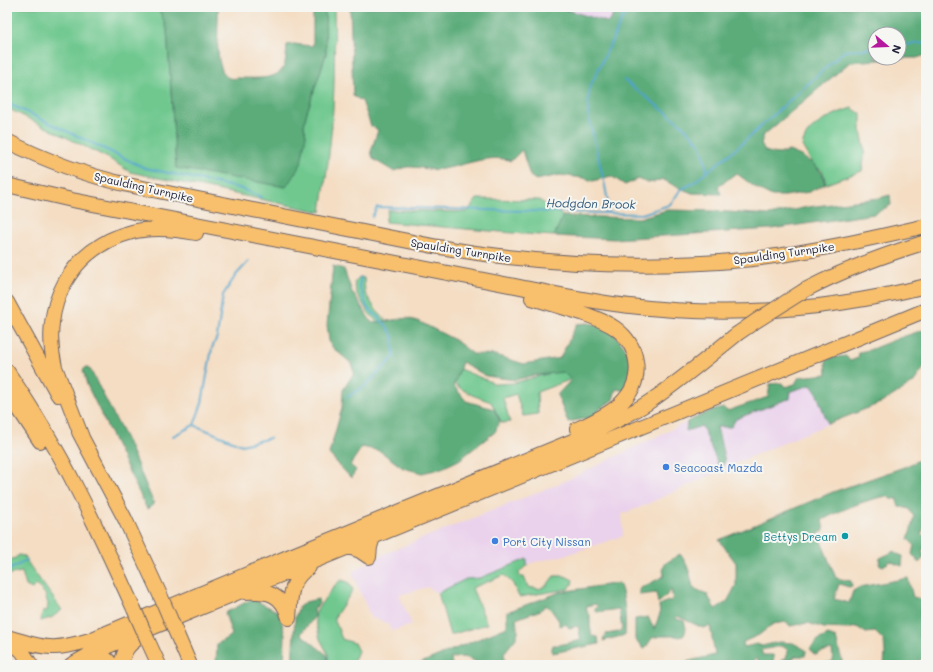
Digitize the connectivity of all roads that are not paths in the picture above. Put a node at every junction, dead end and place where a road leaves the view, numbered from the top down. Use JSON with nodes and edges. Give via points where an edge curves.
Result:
{"nodes":[{"id":1,"x":7,"y":141,"type":"edge"},
{"id":2,"x":7,"y":185,"type":"edge"},
{"id":3,"x":926,"y":226,"type":"edge"},
{"id":4,"x":926,"y":242,"type":"edge"},
{"id":5,"x":409,"y":266,"type":"junction"},
{"id":6,"x":469,"y":277,"type":"junction"},
{"id":7,"x":926,"y":286,"type":"edge"},
{"id":8,"x":7,"y":302,"type":"edge"},
{"id":9,"x":926,"y":310,"type":"edge"},
{"id":10,"x":926,"y":315,"type":"edge"},
{"id":11,"x":854,"y":339,"type":"junction"},
{"id":12,"x":7,"y":371,"type":"edge"},
{"id":13,"x":7,"y":391,"type":"edge"},
{"id":14,"x":84,"y":440,"type":"junction"},
{"id":15,"x":84,"y":502,"type":"junction"},
{"id":16,"x":353,"y":531,"type":"junction"},
{"id":17,"x":318,"y":560,"type":"junction"},
{"id":18,"x":235,"y":594,"type":"junction"},
{"id":19,"x":156,"y":626,"type":"junction"},
{"id":20,"x":7,"y":638,"type":"edge"},
{"id":21,"x":148,"y":641,"type":"junction"},
{"id":22,"x":88,"y":655,"type":"junction"},
{"id":23,"x":31,"y":665,"type":"edge"},
{"id":24,"x":71,"y":665,"type":"edge"},
{"id":25,"x":111,"y":665,"type":"edge"},
{"id":26,"x":121,"y":665,"type":"edge"},
{"id":27,"x":154,"y":665,"type":"edge"},
{"id":28,"x":158,"y":665,"type":"edge"},
{"id":29,"x":190,"y":665,"type":"edge"}],
"edges":[{"from":1,"to":3,"type":"highway","name":"Spaulding Turnpike","via":[[63,166],[128,186],[433,246],[524,259],[615,265],[707,263],[822,249]]},
{"from":2,"to":5,"type":"highway"},
{"from":4,"to":16,"type":"highway","bridge":true,"via":[[857,266],[805,290],[737,334],[665,391],[616,421]]},
{"from":5,"to":6,"type":"highway"},
{"from":5,"to":14,"type":"highway","via":[[175,230],[142,230],[124,234],[107,242],[84,258],[67,280],[56,302],[51,326],[55,367]]},
{"from":6,"to":7,"type":"highway","via":[[609,304],[655,309],[745,312],[806,307],[882,296]]},
{"from":6,"to":16,"type":"highway","via":[[598,319],[621,332],[636,358],[637,372],[630,393],[620,404],[593,422]]},
{"from":8,"to":14,"type":"highway"},
{"from":9,"to":11,"type":"highway"},
{"from":10,"to":11,"type":"highway"},
{"from":11,"to":17,"type":"highway"},
{"from":12,"to":15,"type":"highway","via":[[55,448]]},
{"from":13,"to":15,"type":"highway","via":[[60,472]]},
{"from":14,"to":29,"type":"highway","bridge":true,"via":[[126,519]]},
{"from":15,"to":21,"type":"highway","bridge":true},
{"from":16,"to":20,"type":"highway","via":[[82,643],[49,647]]},
{"from":17,"to":18,"type":"highway"},
{"from":17,"to":18,"type":"highway","via":[[304,570],[295,582],[289,618],[285,607],[276,597],[260,592]]},
{"from":18,"to":19,"type":"highway"},
{"from":19,"to":22,"type":"highway"},
{"from":19,"to":26,"type":"highway","via":[[127,647]]},
{"from":20,"to":23,"type":"highway","via":[[22,651]]},
{"from":21,"to":27,"type":"highway"},
{"from":21,"to":28,"type":"highway"},
{"from":22,"to":24,"type":"highway"},
{"from":22,"to":25,"type":"highway","via":[[103,657]]}]}
